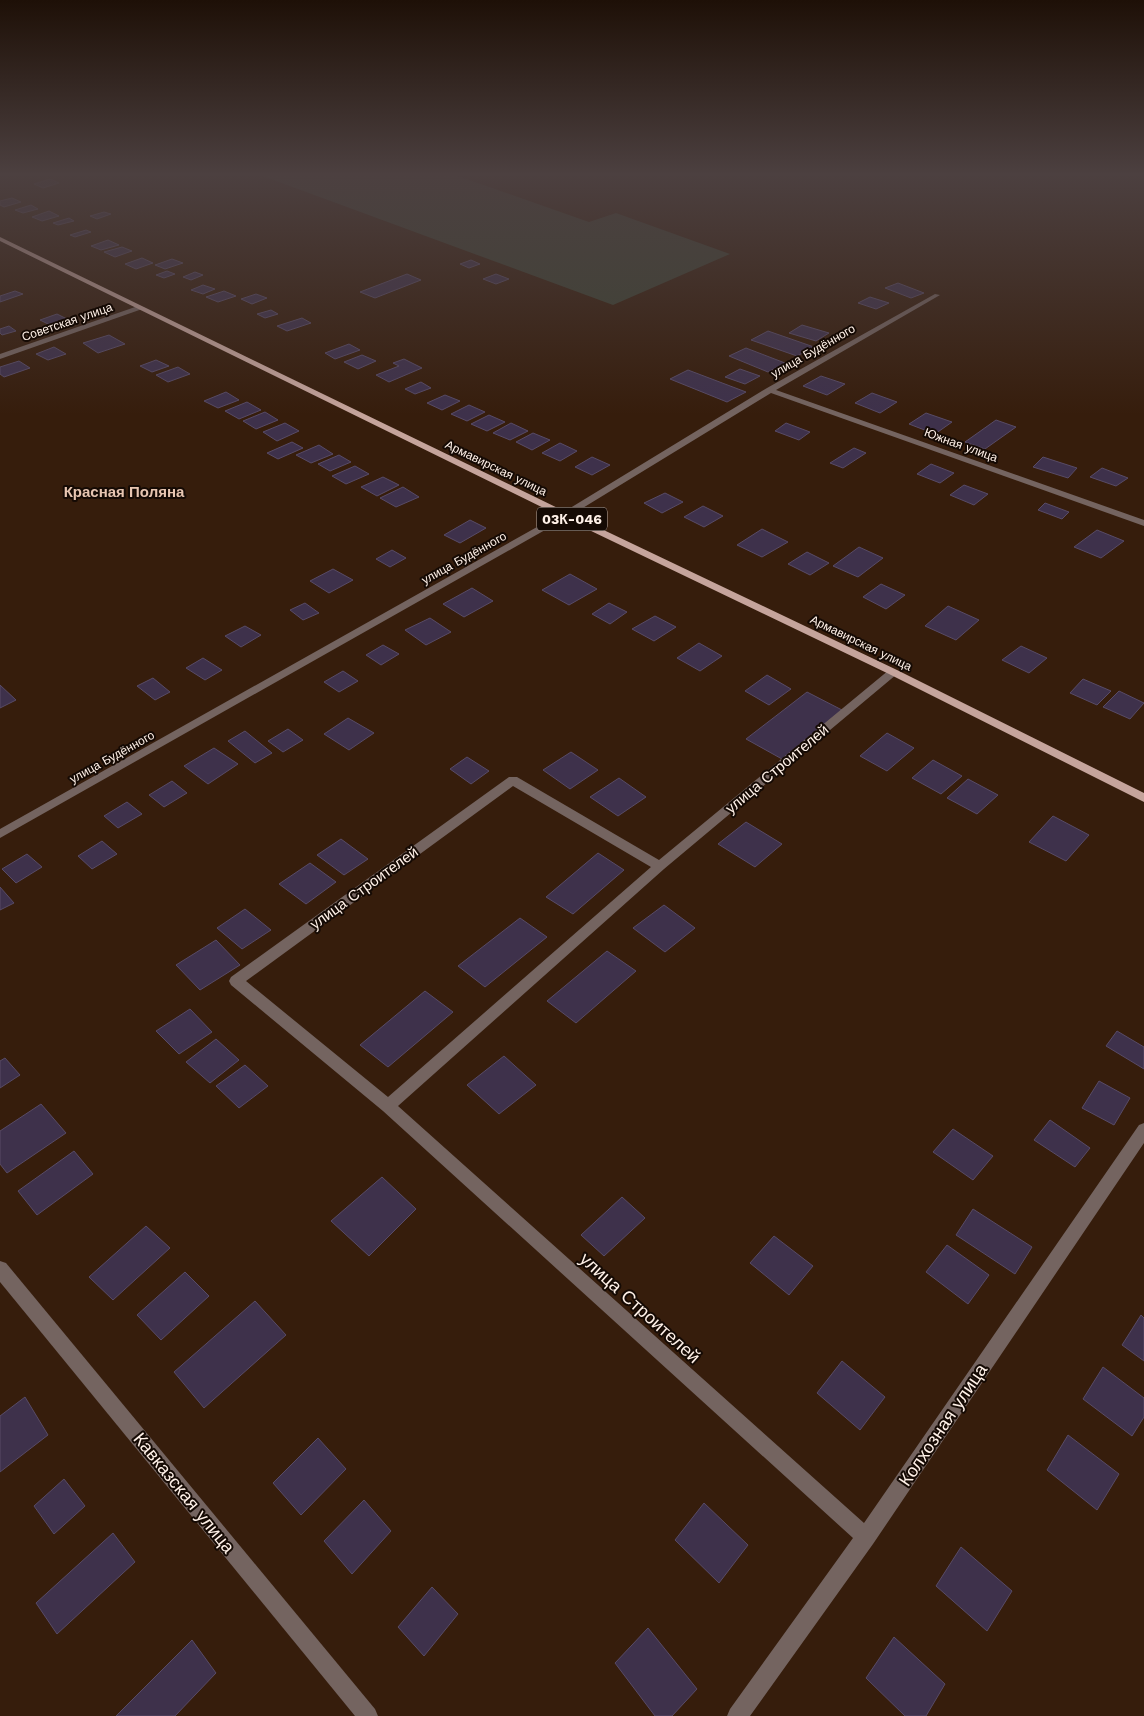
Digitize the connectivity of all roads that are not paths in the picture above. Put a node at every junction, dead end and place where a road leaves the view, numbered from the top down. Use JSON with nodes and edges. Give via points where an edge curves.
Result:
{"nodes":[{"id":1,"x":33,"y":255,"type":"edge"},
{"id":2,"x":937,"y":295,"type":"dead end"},
{"id":3,"x":141,"y":308,"type":"junction"},
{"id":4,"x":0,"y":357,"type":"edge"},
{"id":5,"x":770,"y":390,"type":"junction"},
{"id":6,"x":565,"y":515,"type":"junction"},
{"id":7,"x":1144,"y":523,"type":"edge"},
{"id":8,"x":894,"y":672,"type":"junction"},
{"id":9,"x":1144,"y":798,"type":"edge"},
{"id":10,"x":0,"y":834,"type":"edge"},
{"id":11,"x":660,"y":866,"type":"junction"},
{"id":12,"x":388,"y":1106,"type":"junction"},
{"id":13,"x":1144,"y":1130,"type":"edge"},
{"id":14,"x":0,"y":1269,"type":"edge"},
{"id":15,"x":866,"y":1537,"type":"junction"},
{"id":16,"x":368,"y":1716,"type":"edge"},
{"id":17,"x":737,"y":1716,"type":"edge"}],
"edges":[{"from":1,"to":3,"type":"main road","name":"Армавирская улица","number":"03К-046"},
{"from":2,"to":5,"type":"street","name":"улица Будённого"},
{"from":3,"to":4,"type":"street","name":"Советская улица"},
{"from":3,"to":6,"type":"main road","name":"Армавирская улица","number":"03К-046"},
{"from":5,"to":6,"type":"street","name":"улица Будённого"},
{"from":5,"to":7,"type":"street","name":"Южная улица"},
{"from":6,"to":8,"type":"main road","name":"Армавирская улица","number":"03К-046"},
{"from":6,"to":10,"type":"street","name":"улица Будённого"},
{"from":8,"to":9,"type":"main road","name":"Армавирская улица","number":"03К-046"},
{"from":8,"to":11,"type":"street","name":"улица Строителей"},
{"from":11,"to":12,"type":"street","name":"улица Строителей"},
{"from":11,"to":12,"type":"street","name":"улица Строителей","via":[[512,780],[236,981]]},
{"from":12,"to":15,"type":"street","name":"улица Строителей"},
{"from":13,"to":15,"type":"street","name":"Колхозная улица"},
{"from":14,"to":16,"type":"street","name":"Кавказская улица"},
{"from":15,"to":17,"type":"street","name":"Колхозная улица"}]}
